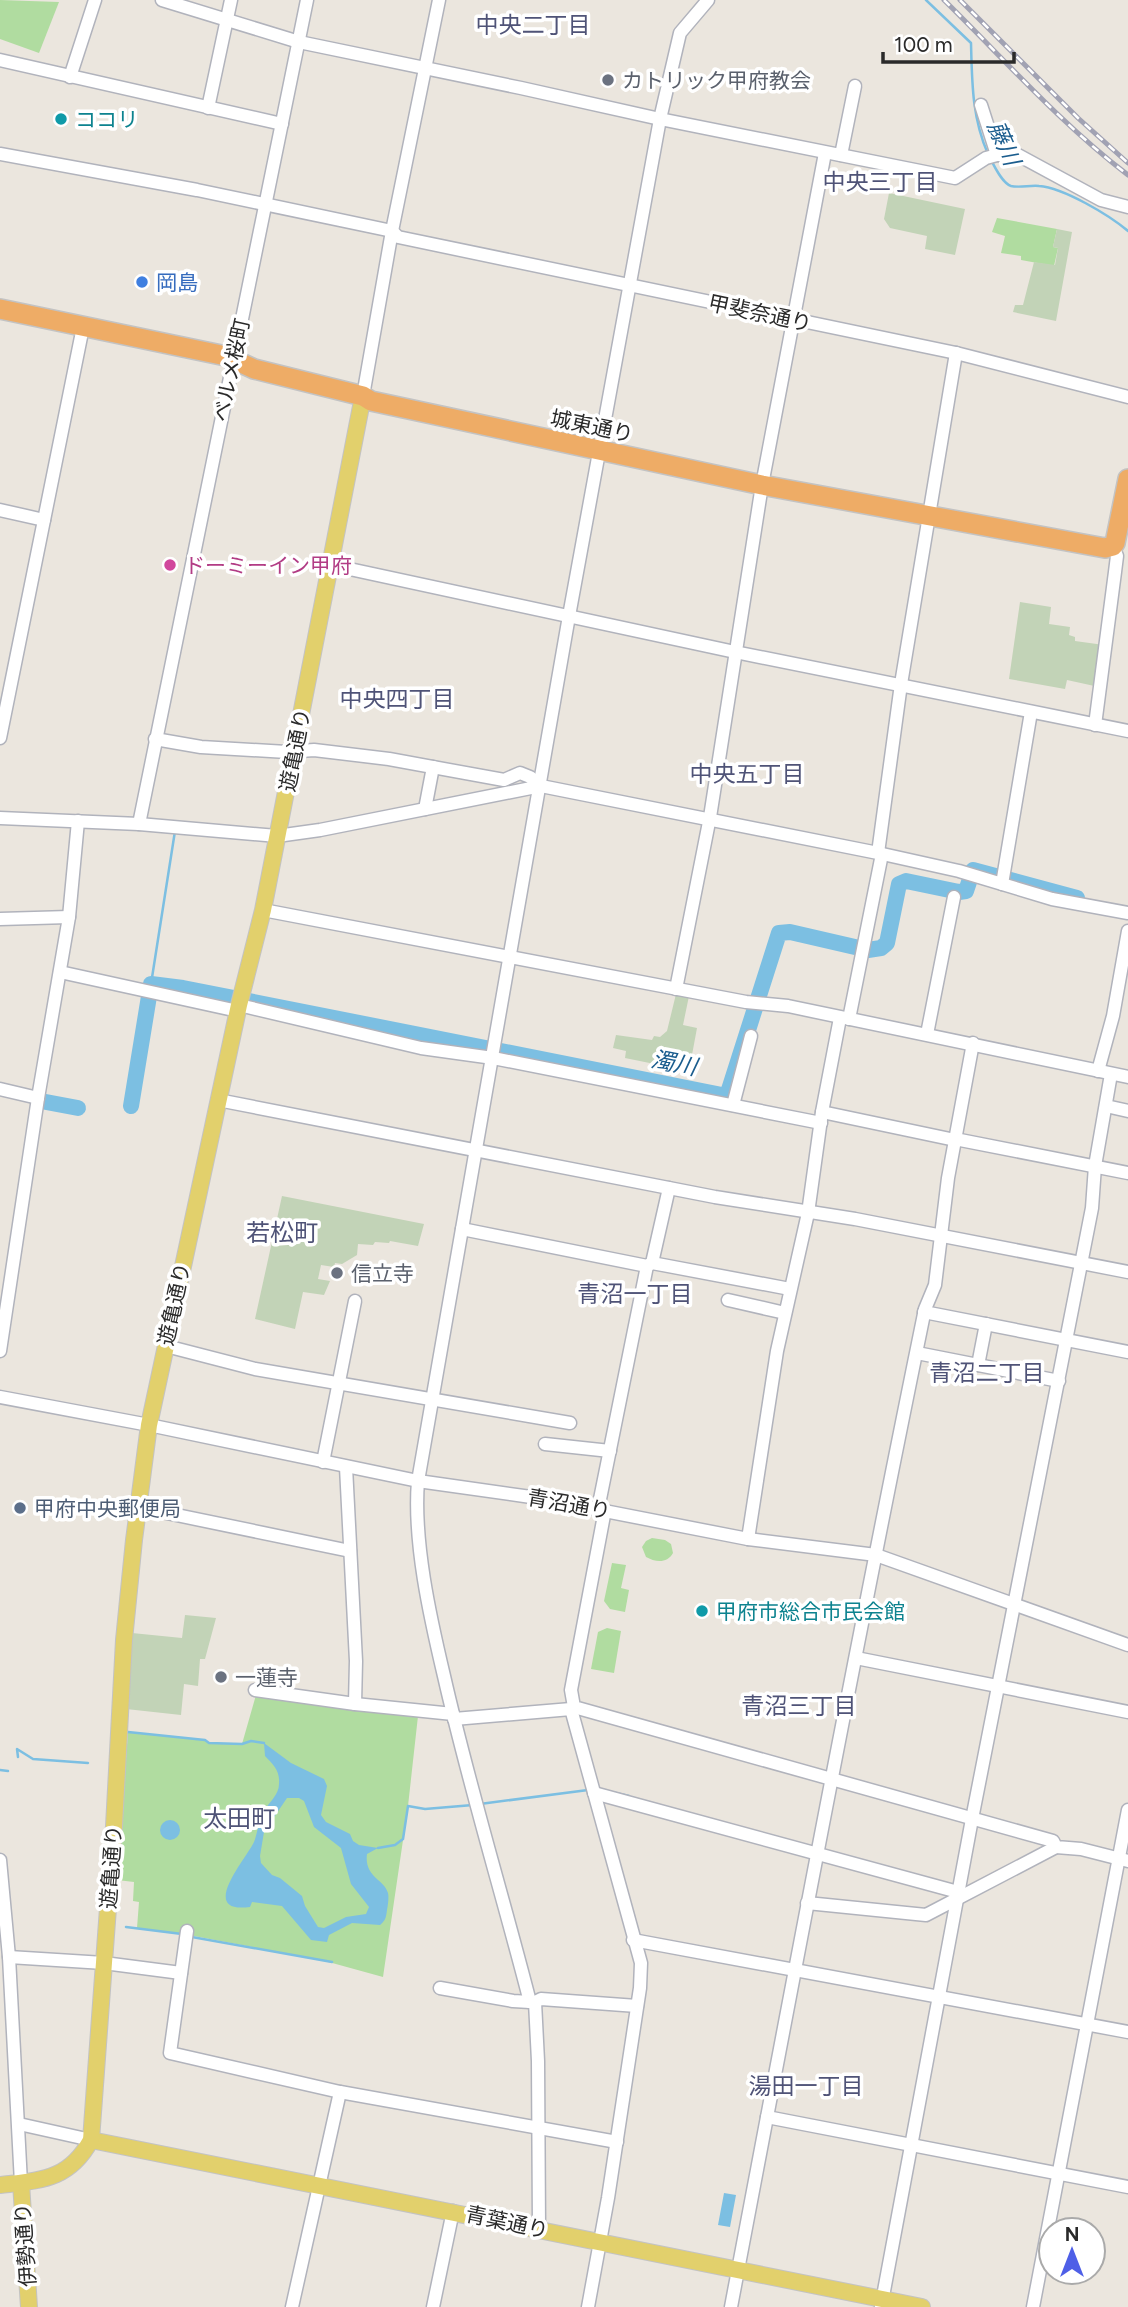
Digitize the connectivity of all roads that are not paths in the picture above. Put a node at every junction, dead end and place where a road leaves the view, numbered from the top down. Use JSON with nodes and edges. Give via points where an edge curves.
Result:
{"nodes":[{"id":1,"x":95,"y":0,"type":"edge"},
{"id":2,"x":162,"y":0,"type":"edge"},
{"id":3,"x":231,"y":0,"type":"edge"},
{"id":4,"x":307,"y":0,"type":"edge"},
{"id":5,"x":439,"y":0,"type":"edge"},
{"id":6,"x":708,"y":0,"type":"edge"},
{"id":7,"x":229,"y":20,"type":"junction"},
{"id":8,"x":299,"y":42,"type":"junction"},
{"id":9,"x":0,"y":60,"type":"edge"},
{"id":10,"x":423,"y":69,"type":"junction"},
{"id":11,"x":70,"y":77,"type":"junction"},
{"id":12,"x":855,"y":86,"type":"dead end"},
{"id":13,"x":981,"y":105,"type":"dead end"},
{"id":14,"x":208,"y":108,"type":"junction"},
{"id":15,"x":660,"y":119,"type":"junction"},
{"id":16,"x":282,"y":124,"type":"junction"},
{"id":17,"x":825,"y":153,"type":"junction"},
{"id":18,"x":0,"y":154,"type":"edge"},
{"id":19,"x":841,"y":155,"type":"junction"},
{"id":20,"x":997,"y":155,"type":"junction"},
{"id":21,"x":267,"y":204,"type":"junction"},
{"id":22,"x":1128,"y":207,"type":"edge"},
{"id":23,"x":391,"y":232,"type":"junction"},
{"id":24,"x":628,"y":286,"type":"junction"},
{"id":25,"x":0,"y":309,"type":"edge"},
{"id":26,"x":794,"y":320,"type":"junction"},
{"id":27,"x":83,"y":327,"type":"junction"},
{"id":28,"x":956,"y":353,"type":"junction"},
{"id":29,"x":234,"y":360,"type":"junction"},
{"id":30,"x":363,"y":396,"type":"junction"},
{"id":31,"x":1128,"y":397,"type":"edge"},
{"id":32,"x":599,"y":451,"type":"junction"},
{"id":33,"x":1128,"y":479,"type":"edge"},
{"id":34,"x":762,"y":485,"type":"junction"},
{"id":35,"x":0,"y":510,"type":"edge"},
{"id":36,"x":929,"y":516,"type":"junction"},
{"id":37,"x":44,"y":520,"type":"junction"},
{"id":38,"x":1113,"y":546,"type":"junction"},
{"id":39,"x":331,"y":565,"type":"junction"},
{"id":40,"x":1122,"y":574,"type":"edge"},
{"id":41,"x":569,"y":617,"type":"junction"},
{"id":42,"x":735,"y":652,"type":"junction"},
{"id":43,"x":901,"y":684,"type":"junction"},
{"id":44,"x":1031,"y":712,"type":"junction"},
{"id":45,"x":1095,"y":725,"type":"junction"},
{"id":46,"x":1128,"y":731,"type":"edge"},
{"id":47,"x":0,"y":737,"type":"edge"},
{"id":48,"x":155,"y":739,"type":"junction"},
{"id":49,"x":295,"y":750,"type":"junction"},
{"id":50,"x":433,"y":767,"type":"junction"},
{"id":51,"x":541,"y":786,"type":"junction"},
{"id":52,"x":425,"y":809,"type":"junction"},
{"id":53,"x":0,"y":818,"type":"edge"},
{"id":54,"x":709,"y":820,"type":"junction"},
{"id":55,"x":78,"y":821,"type":"junction"},
{"id":56,"x":139,"y":824,"type":"junction"},
{"id":57,"x":278,"y":836,"type":"junction"},
{"id":58,"x":880,"y":854,"type":"junction"},
{"id":59,"x":1002,"y":884,"type":"junction"},
{"id":60,"x":954,"y":897,"type":"dead end"},
{"id":61,"x":263,"y":909,"type":"junction"},
{"id":62,"x":1128,"y":913,"type":"edge"},
{"id":63,"x":69,"y":917,"type":"junction"},
{"id":64,"x":0,"y":919,"type":"edge"},
{"id":65,"x":1128,"y":931,"type":"edge"},
{"id":66,"x":510,"y":955,"type":"junction"},
{"id":67,"x":60,"y":972,"type":"junction"},
{"id":68,"x":676,"y":989,"type":"junction"},
{"id":69,"x":240,"y":1004,"type":"junction"},
{"id":70,"x":845,"y":1019,"type":"junction"},
{"id":71,"x":927,"y":1034,"type":"junction"},
{"id":72,"x":751,"y":1036,"type":"dead end"},
{"id":73,"x":972,"y":1044,"type":"junction"},
{"id":74,"x":494,"y":1051,"type":"junction"},
{"id":75,"x":1098,"y":1071,"type":"junction"},
{"id":76,"x":1111,"y":1074,"type":"junction"},
{"id":77,"x":1128,"y":1077,"type":"edge"},
{"id":78,"x":0,"y":1089,"type":"edge"},
{"id":79,"x":38,"y":1098,"type":"junction"},
{"id":80,"x":218,"y":1100,"type":"junction"},
{"id":81,"x":733,"y":1105,"type":"junction"},
{"id":82,"x":1106,"y":1106,"type":"junction"},
{"id":83,"x":1128,"y":1111,"type":"edge"},
{"id":84,"x":821,"y":1117,"type":"junction"},
{"id":85,"x":955,"y":1140,"type":"junction"},
{"id":86,"x":478,"y":1149,"type":"junction"},
{"id":87,"x":1095,"y":1166,"type":"junction"},
{"id":88,"x":1128,"y":1173,"type":"edge"},
{"id":89,"x":669,"y":1188,"type":"junction"},
{"id":90,"x":808,"y":1213,"type":"junction"},
{"id":91,"x":462,"y":1229,"type":"junction"},
{"id":92,"x":942,"y":1236,"type":"junction"},
{"id":93,"x":1082,"y":1263,"type":"junction"},
{"id":94,"x":6,"y":1265,"type":"edge"},
{"id":95,"x":650,"y":1265,"type":"junction"},
{"id":96,"x":1128,"y":1272,"type":"edge"},
{"id":97,"x":790,"y":1289,"type":"junction"},
{"id":98,"x":728,"y":1300,"type":"dead end"},
{"id":99,"x":355,"y":1301,"type":"dead end"},
{"id":100,"x":925,"y":1312,"type":"junction"},
{"id":101,"x":785,"y":1313,"type":"junction"},
{"id":102,"x":986,"y":1324,"type":"junction"},
{"id":103,"x":1067,"y":1339,"type":"junction"},
{"id":104,"x":166,"y":1346,"type":"junction"},
{"id":105,"x":0,"y":1351,"type":"edge"},
{"id":106,"x":1128,"y":1352,"type":"edge"},
{"id":107,"x":917,"y":1353,"type":"junction"},
{"id":108,"x":978,"y":1365,"type":"junction"},
{"id":109,"x":1059,"y":1381,"type":"junction"},
{"id":110,"x":338,"y":1384,"type":"junction"},
{"id":111,"x":0,"y":1397,"type":"edge"},
{"id":112,"x":433,"y":1401,"type":"junction"},
{"id":113,"x":570,"y":1423,"type":"dead end"},
{"id":114,"x":149,"y":1425,"type":"junction"},
{"id":115,"x":545,"y":1444,"type":"dead end"},
{"id":116,"x":610,"y":1451,"type":"junction"},
{"id":117,"x":323,"y":1462,"type":"junction"},
{"id":118,"x":346,"y":1467,"type":"junction"},
{"id":119,"x":418,"y":1481,"type":"junction"},
{"id":120,"x":138,"y":1507,"type":"junction"},
{"id":121,"x":601,"y":1510,"type":"junction"},
{"id":122,"x":748,"y":1539,"type":"junction"},
{"id":123,"x":351,"y":1551,"type":"junction"},
{"id":124,"x":876,"y":1555,"type":"junction"},
{"id":125,"x":1014,"y":1604,"type":"junction"},
{"id":126,"x":1128,"y":1645,"type":"edge"},
{"id":127,"x":856,"y":1658,"type":"junction"},
{"id":128,"x":998,"y":1685,"type":"junction"},
{"id":129,"x":255,"y":1690,"type":"dead end"},
{"id":130,"x":355,"y":1704,"type":"junction"},
{"id":131,"x":573,"y":1708,"type":"junction"},
{"id":132,"x":1128,"y":1712,"type":"edge"},
{"id":133,"x":453,"y":1716,"type":"junction"},
{"id":134,"x":832,"y":1781,"type":"junction"},
{"id":135,"x":593,"y":1789,"type":"junction"},
{"id":136,"x":1128,"y":1810,"type":"edge"},
{"id":137,"x":972,"y":1819,"type":"junction"},
{"id":138,"x":1055,"y":1844,"type":"junction"},
{"id":139,"x":818,"y":1850,"type":"junction"},
{"id":140,"x":0,"y":1860,"type":"edge"},
{"id":141,"x":1124,"y":1860,"type":"edge"},
{"id":142,"x":958,"y":1895,"type":"junction"},
{"id":143,"x":807,"y":1903,"type":"junction"},
{"id":144,"x":187,"y":1936,"type":"dead end"},
{"id":145,"x":633,"y":1940,"type":"junction"},
{"id":146,"x":9,"y":1957,"type":"junction"},
{"id":147,"x":104,"y":1963,"type":"junction"},
{"id":148,"x":794,"y":1970,"type":"junction"},
{"id":149,"x":181,"y":1973,"type":"junction"},
{"id":150,"x":440,"y":1988,"type":"dead end"},
{"id":151,"x":939,"y":1997,"type":"junction"},
{"id":152,"x":532,"y":2002,"type":"junction"},
{"id":153,"x":637,"y":2006,"type":"junction"},
{"id":154,"x":1088,"y":2024,"type":"junction"},
{"id":155,"x":1128,"y":2032,"type":"edge"},
{"id":156,"x":340,"y":2092,"type":"junction"},
{"id":157,"x":767,"y":2118,"type":"junction"},
{"id":158,"x":19,"y":2124,"type":"junction"},
{"id":159,"x":538,"y":2126,"type":"junction"},
{"id":160,"x":91,"y":2140,"type":"junction"},
{"id":161,"x":617,"y":2142,"type":"junction"},
{"id":162,"x":913,"y":2145,"type":"junction"},
{"id":163,"x":1060,"y":2174,"type":"junction"},
{"id":164,"x":21,"y":2183,"type":"junction"},
{"id":165,"x":0,"y":2185,"type":"edge"},
{"id":166,"x":321,"y":2186,"type":"junction"},
{"id":167,"x":1128,"y":2186,"type":"edge"},
{"id":168,"x":453,"y":2211,"type":"junction"},
{"id":169,"x":539,"y":2229,"type":"junction"},
{"id":170,"x":600,"y":2242,"type":"junction"},
{"id":171,"x":738,"y":2271,"type":"junction"},
{"id":172,"x":882,"y":2303,"type":"edge"},
{"id":173,"x":29,"y":2307,"type":"edge"},
{"id":174,"x":292,"y":2307,"type":"edge"},
{"id":175,"x":433,"y":2307,"type":"edge"},
{"id":176,"x":588,"y":2307,"type":"edge"},
{"id":177,"x":732,"y":2307,"type":"edge"},
{"id":178,"x":922,"y":2307,"type":"edge"},
{"id":179,"x":1033,"y":2307,"type":"edge"}],
"edges":[{"from":1,"to":11,"type":"street"},
{"from":2,"to":7,"type":"street"},
{"from":3,"to":7,"type":"street"},
{"from":4,"to":8,"type":"street","name":"ベルメ桜町"},
{"from":5,"to":10,"type":"street"},
{"from":6,"to":15,"type":"street","via":[[680,33]]},
{"from":7,"to":8,"type":"street"},
{"from":7,"to":14,"type":"street"},
{"from":8,"to":10,"type":"street"},
{"from":8,"to":16,"type":"street","name":"ベルメ桜町"},
{"from":9,"to":11,"type":"street"},
{"from":10,"to":15,"type":"street"},
{"from":10,"to":23,"type":"street"},
{"from":11,"to":14,"type":"street"},
{"from":12,"to":19,"type":"street"},
{"from":13,"to":20,"type":"street"},
{"from":14,"to":16,"type":"street"},
{"from":15,"to":17,"type":"street"},
{"from":15,"to":24,"type":"street"},
{"from":16,"to":21,"type":"street","name":"ベルメ桜町"},
{"from":17,"to":19,"type":"street"},
{"from":17,"to":26,"type":"street"},
{"from":18,"to":21,"type":"street","name":"甲斐奈通り"},
{"from":19,"to":20,"type":"street","via":[[955,178]]},
{"from":20,"to":22,"type":"street","via":[[1018,155],[1101,200]]},
{"from":21,"to":23,"type":"street","name":"甲斐奈通り"},
{"from":21,"to":29,"type":"street","name":"ベルメ桜町"},
{"from":23,"to":24,"type":"street","name":"甲斐奈通り"},
{"from":23,"to":30,"type":"street"},
{"from":24,"to":26,"type":"street","name":"甲斐奈通り"},
{"from":24,"to":32,"type":"street"},
{"from":25,"to":27,"type":"highway","name":"城東通り"},
{"from":26,"to":28,"type":"street","name":"甲斐奈通り"},
{"from":26,"to":34,"type":"street"},
{"from":27,"to":29,"type":"highway","name":"城東通り"},
{"from":27,"to":37,"type":"street"},
{"from":28,"to":31,"type":"street","name":"甲斐奈通り"},
{"from":28,"to":36,"type":"street"},
{"from":29,"to":30,"type":"highway","name":"城東通り"},
{"from":29,"to":48,"type":"street","name":"ベルメ桜町"},
{"from":30,"to":32,"type":"highway","name":"城東通り"},
{"from":30,"to":39,"type":"main road","name":"遊亀通り"},
{"from":32,"to":34,"type":"highway","name":"城東通り"},
{"from":32,"to":41,"type":"street"},
{"from":33,"to":38,"type":"highway"},
{"from":34,"to":36,"type":"highway","name":"城東通り"},
{"from":34,"to":42,"type":"street"},
{"from":35,"to":37,"type":"street"},
{"from":36,"to":38,"type":"highway","name":"城東通り"},
{"from":36,"to":43,"type":"street"},
{"from":37,"to":47,"type":"street"},
{"from":38,"to":40,"type":"street"},
{"from":39,"to":41,"type":"street"},
{"from":39,"to":49,"type":"main road","name":"遊亀通り"},
{"from":40,"to":45,"type":"street"},
{"from":41,"to":42,"type":"street"},
{"from":41,"to":51,"type":"street"},
{"from":42,"to":43,"type":"street"},
{"from":42,"to":54,"type":"street"},
{"from":43,"to":44,"type":"street"},
{"from":43,"to":58,"type":"street"},
{"from":44,"to":45,"type":"street"},
{"from":44,"to":59,"type":"street"},
{"from":45,"to":46,"type":"street"},
{"from":48,"to":49,"type":"street","via":[[201,747]]},
{"from":48,"to":56,"type":"street","name":"ベルメ桜町"},
{"from":49,"to":50,"type":"street"},
{"from":49,"to":57,"type":"main road","name":"遊亀通り"},
{"from":50,"to":51,"type":"street","via":[[504,780],[520,773]]},
{"from":50,"to":52,"type":"street"},
{"from":51,"to":52,"type":"street"},
{"from":51,"to":54,"type":"street"},
{"from":51,"to":66,"type":"street"},
{"from":52,"to":57,"type":"street"},
{"from":53,"to":55,"type":"street"},
{"from":54,"to":58,"type":"street"},
{"from":54,"to":68,"type":"street"},
{"from":55,"to":56,"type":"street"},
{"from":55,"to":63,"type":"street"},
{"from":56,"to":57,"type":"street"},
{"from":57,"to":61,"type":"main road","name":"遊亀通り"},
{"from":58,"to":59,"type":"street"},
{"from":58,"to":70,"type":"street","via":[[864,949]]},
{"from":59,"to":62,"type":"street"},
{"from":60,"to":71,"type":"street"},
{"from":61,"to":66,"type":"street"},
{"from":61,"to":69,"type":"main road","name":"遊亀通り"},
{"from":63,"to":64,"type":"street"},
{"from":63,"to":67,"type":"street"},
{"from":65,"to":75,"type":"street"},
{"from":66,"to":68,"type":"street"},
{"from":66,"to":74,"type":"street"},
{"from":67,"to":69,"type":"street"},
{"from":67,"to":79,"type":"street"},
{"from":68,"to":70,"type":"street"},
{"from":69,"to":74,"type":"street","via":[[421,1048]]},
{"from":69,"to":80,"type":"main road","name":"遊亀通り"},
{"from":70,"to":71,"type":"street"},
{"from":70,"to":84,"type":"street"},
{"from":71,"to":73,"type":"street"},
{"from":72,"to":81,"type":"street"},
{"from":73,"to":75,"type":"street"},
{"from":73,"to":85,"type":"street"},
{"from":74,"to":81,"type":"street"},
{"from":74,"to":86,"type":"street"},
{"from":75,"to":76,"type":"street"},
{"from":76,"to":77,"type":"street"},
{"from":76,"to":82,"type":"street"},
{"from":78,"to":79,"type":"street"},
{"from":79,"to":94,"type":"street"},
{"from":80,"to":86,"type":"street"},
{"from":80,"to":104,"type":"main road","name":"遊亀通り"},
{"from":81,"to":84,"type":"street"},
{"from":82,"to":83,"type":"street"},
{"from":82,"to":87,"type":"street"},
{"from":84,"to":85,"type":"street"},
{"from":84,"to":90,"type":"street"},
{"from":85,"to":87,"type":"street"},
{"from":85,"to":92,"type":"street"},
{"from":86,"to":89,"type":"street"},
{"from":86,"to":91,"type":"street"},
{"from":87,"to":88,"type":"street"},
{"from":87,"to":93,"type":"street","via":[[1093,1208]]},
{"from":89,"to":90,"type":"street"},
{"from":89,"to":95,"type":"street"},
{"from":90,"to":92,"type":"street"},
{"from":90,"to":97,"type":"street"},
{"from":91,"to":95,"type":"street"},
{"from":91,"to":112,"type":"street"},
{"from":92,"to":93,"type":"street"},
{"from":92,"to":100,"type":"street","via":[[936,1285]]},
{"from":93,"to":96,"type":"street"},
{"from":93,"to":103,"type":"street"},
{"from":94,"to":105,"type":"street"},
{"from":95,"to":97,"type":"street"},
{"from":95,"to":116,"type":"street"},
{"from":97,"to":101,"type":"street"},
{"from":98,"to":101,"type":"street"},
{"from":99,"to":110,"type":"street"},
{"from":100,"to":102,"type":"street"},
{"from":100,"to":107,"type":"street"},
{"from":101,"to":122,"type":"street"},
{"from":102,"to":103,"type":"street"},
{"from":102,"to":108,"type":"street"},
{"from":103,"to":106,"type":"street"},
{"from":103,"to":109,"type":"street"},
{"from":104,"to":110,"type":"street"},
{"from":104,"to":114,"type":"main road","name":"遊亀通り"},
{"from":107,"to":108,"type":"street"},
{"from":107,"to":124,"type":"street"},
{"from":108,"to":109,"type":"street"},
{"from":109,"to":125,"type":"street"},
{"from":110,"to":112,"type":"street"},
{"from":110,"to":117,"type":"street"},
{"from":111,"to":114,"type":"street","name":"青沼通り"},
{"from":112,"to":113,"type":"street"},
{"from":112,"to":119,"type":"street"},
{"from":114,"to":117,"type":"street","name":"青沼通り"},
{"from":114,"to":120,"type":"main road","name":"遊亀通り"},
{"from":115,"to":116,"type":"street"},
{"from":116,"to":121,"type":"street"},
{"from":117,"to":118,"type":"street","name":"青沼通り"},
{"from":118,"to":119,"type":"street","name":"青沼通り"},
{"from":118,"to":123,"type":"street"},
{"from":119,"to":121,"type":"street","name":"青沼通り"},
{"from":119,"to":133,"type":"street","via":[[416,1507],[432,1625]]},
{"from":120,"to":123,"type":"street"},
{"from":120,"to":147,"type":"main road","name":"遊亀通り","via":[[124,1640]]},
{"from":121,"to":122,"type":"street","name":"青沼通り"},
{"from":121,"to":131,"type":"street","via":[[571,1690]]},
{"from":122,"to":124,"type":"street","name":"青沼通り"},
{"from":123,"to":130,"type":"street"},
{"from":124,"to":125,"type":"street","name":"青沼通り"},
{"from":124,"to":127,"type":"street"},
{"from":125,"to":126,"type":"street","name":"青沼通り"},
{"from":125,"to":128,"type":"street"},
{"from":127,"to":128,"type":"street"},
{"from":127,"to":134,"type":"street"},
{"from":128,"to":132,"type":"street"},
{"from":128,"to":137,"type":"street"},
{"from":129,"to":130,"type":"street"},
{"from":130,"to":133,"type":"street"},
{"from":131,"to":133,"type":"street"},
{"from":131,"to":134,"type":"street"},
{"from":131,"to":135,"type":"street"},
{"from":133,"to":152,"type":"street"},
{"from":134,"to":137,"type":"street"},
{"from":134,"to":139,"type":"street"},
{"from":135,"to":139,"type":"street"},
{"from":135,"to":145,"type":"street"},
{"from":136,"to":141,"type":"street"},
{"from":137,"to":138,"type":"street"},
{"from":137,"to":142,"type":"street"},
{"from":138,"to":141,"type":"street"},
{"from":138,"to":142,"type":"street"},
{"from":139,"to":142,"type":"street"},
{"from":139,"to":143,"type":"street"},
{"from":140,"to":146,"type":"street"},
{"from":141,"to":154,"type":"street"},
{"from":142,"to":143,"type":"street","via":[[926,1914]]},
{"from":142,"to":151,"type":"street"},
{"from":143,"to":148,"type":"street"},
{"from":144,"to":149,"type":"street"},
{"from":145,"to":148,"type":"street"},
{"from":145,"to":153,"type":"street","via":[[641,1963]]},
{"from":146,"to":147,"type":"street"},
{"from":146,"to":158,"type":"street"},
{"from":147,"to":149,"type":"street"},
{"from":147,"to":160,"type":"main road","name":"遊亀通り"},
{"from":148,"to":151,"type":"street"},
{"from":148,"to":157,"type":"street"},
{"from":149,"to":156,"type":"street","via":[[170,2053]]},
{"from":150,"to":152,"type":"street"},
{"from":151,"to":154,"type":"street"},
{"from":151,"to":162,"type":"street"},
{"from":152,"to":153,"type":"street"},
{"from":152,"to":159,"type":"street"},
{"from":153,"to":161,"type":"street"},
{"from":154,"to":155,"type":"street"},
{"from":154,"to":163,"type":"street"},
{"from":156,"to":159,"type":"street"},
{"from":156,"to":166,"type":"street"},
{"from":157,"to":162,"type":"street"},
{"from":157,"to":171,"type":"street"},
{"from":158,"to":160,"type":"street"},
{"from":158,"to":164,"type":"street"},
{"from":159,"to":161,"type":"street"},
{"from":159,"to":169,"type":"street"},
{"from":160,"to":164,"type":"main road","via":[[74,2166]]},
{"from":160,"to":166,"type":"main road","name":"青葉通り"},
{"from":161,"to":170,"type":"street"},
{"from":162,"to":163,"type":"street"},
{"from":162,"to":172,"type":"street"},
{"from":163,"to":167,"type":"street"},
{"from":163,"to":179,"type":"street"},
{"from":164,"to":165,"type":"main road"},
{"from":164,"to":173,"type":"main road","name":"伊勢通り"},
{"from":166,"to":168,"type":"main road","name":"青葉通り"},
{"from":166,"to":174,"type":"street"},
{"from":168,"to":169,"type":"main road","name":"青葉通り"},
{"from":168,"to":175,"type":"street"},
{"from":169,"to":170,"type":"main road","name":"青葉通り"},
{"from":170,"to":171,"type":"main road","name":"青葉通り"},
{"from":170,"to":176,"type":"street"},
{"from":171,"to":172,"type":"main road","name":"青葉通り"},
{"from":171,"to":177,"type":"street"},
{"from":172,"to":178,"type":"main road","name":"青葉通り"}]}
